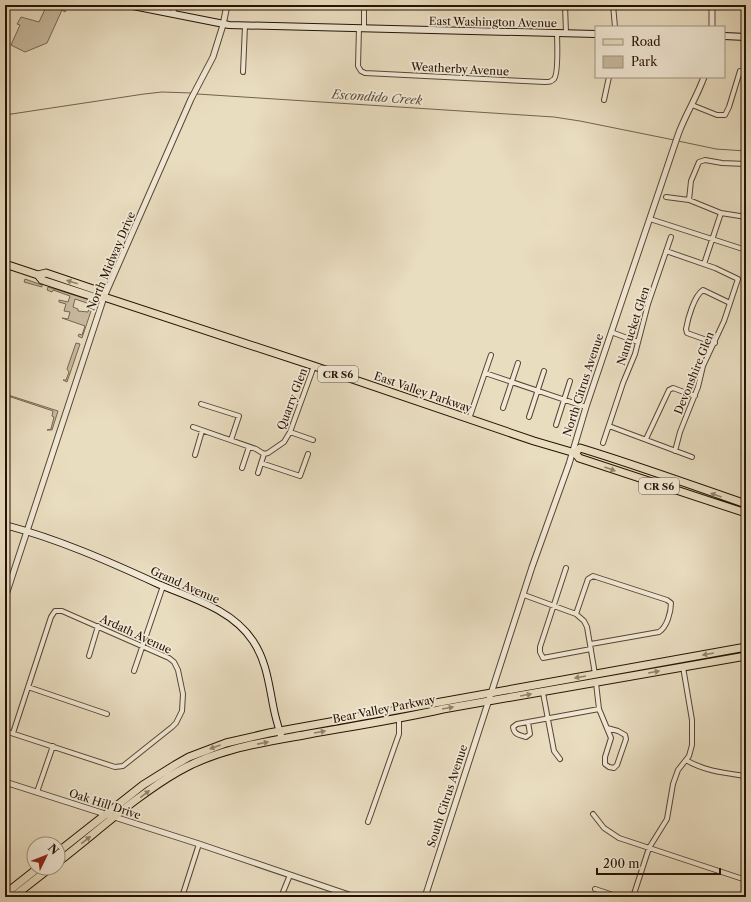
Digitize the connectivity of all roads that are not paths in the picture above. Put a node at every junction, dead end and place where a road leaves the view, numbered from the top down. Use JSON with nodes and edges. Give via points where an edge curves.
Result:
{"nodes":[{"id":1,"x":128,"y":5,"type":"edge"},
{"id":2,"x":175,"y":5,"type":"edge"},
{"id":3,"x":227,"y":5,"type":"edge"},
{"id":4,"x":364,"y":5,"type":"edge"},
{"id":5,"x":565,"y":5,"type":"edge"},
{"id":6,"x":613,"y":5,"type":"edge"},
{"id":7,"x":712,"y":5,"type":"edge"},
{"id":8,"x":173,"y":14,"type":"junction"},
{"id":9,"x":223,"y":24,"type":"junction"},
{"id":10,"x":245,"y":26,"type":"junction"},
{"id":11,"x":615,"y":26,"type":"edge"},
{"id":12,"x":712,"y":26,"type":"edge"},
{"id":13,"x":361,"y":28,"type":"junction"},
{"id":14,"x":557,"y":33,"type":"junction"},
{"id":15,"x":566,"y":33,"type":"junction"},
{"id":16,"x":595,"y":34,"type":"edge"},
{"id":17,"x":725,"y":36,"type":"edge"},
{"id":18,"x":746,"y":37,"type":"edge"},
{"id":19,"x":740,"y":71,"type":"dead end"},
{"id":20,"x":243,"y":72,"type":"dead end"},
{"id":21,"x":609,"y":78,"type":"edge"},
{"id":22,"x":704,"y":78,"type":"edge"},
{"id":23,"x":604,"y":100,"type":"dead end"},
{"id":24,"x":692,"y":105,"type":"junction"},
{"id":25,"x":746,"y":164,"type":"edge"},
{"id":26,"x":666,"y":197,"type":"dead end"},
{"id":27,"x":689,"y":200,"type":"junction"},
{"id":28,"x":721,"y":213,"type":"junction"},
{"id":29,"x":746,"y":217,"type":"edge"},
{"id":30,"x":650,"y":219,"type":"junction"},
{"id":31,"x":671,"y":237,"type":"dead end"},
{"id":32,"x":712,"y":239,"type":"junction"},
{"id":33,"x":746,"y":250,"type":"edge"},
{"id":34,"x":666,"y":251,"type":"junction"},
{"id":35,"x":5,"y":264,"type":"edge"},
{"id":36,"x":704,"y":264,"type":"junction"},
{"id":37,"x":104,"y":297,"type":"junction"},
{"id":38,"x":730,"y":303,"type":"junction"},
{"id":39,"x":611,"y":332,"type":"junction"},
{"id":40,"x":638,"y":342,"type":"junction"},
{"id":41,"x":715,"y":343,"type":"junction"},
{"id":42,"x":491,"y":355,"type":"dead end"},
{"id":43,"x":518,"y":363,"type":"dead end"},
{"id":44,"x":314,"y":366,"type":"junction"},
{"id":45,"x":544,"y":371,"type":"dead end"},
{"id":46,"x":485,"y":373,"type":"junction"},
{"id":47,"x":570,"y":381,"type":"dead end"},
{"id":48,"x":511,"y":382,"type":"junction"},
{"id":49,"x":538,"y":391,"type":"junction"},
{"id":50,"x":694,"y":396,"type":"junction"},
{"id":51,"x":564,"y":400,"type":"junction"},
{"id":52,"x":201,"y":404,"type":"dead end"},
{"id":53,"x":586,"y":407,"type":"junction"},
{"id":54,"x":503,"y":408,"type":"dead end"},
{"id":55,"x":529,"y":417,"type":"dead end"},
{"id":56,"x":469,"y":419,"type":"junction"},
{"id":57,"x":556,"y":425,"type":"dead end"},
{"id":58,"x":609,"y":426,"type":"junction"},
{"id":59,"x":192,"y":427,"type":"dead end"},
{"id":60,"x":202,"y":431,"type":"junction"},
{"id":61,"x":290,"y":432,"type":"junction"},
{"id":62,"x":646,"y":439,"type":"junction"},
{"id":63,"x":231,"y":440,"type":"junction"},
{"id":64,"x":313,"y":440,"type":"dead end"},
{"id":65,"x":603,"y":443,"type":"dead end"},
{"id":66,"x":249,"y":447,"type":"junction"},
{"id":67,"x":675,"y":451,"type":"junction"},
{"id":68,"x":573,"y":453,"type":"junction"},
{"id":69,"x":264,"y":454,"type":"junction"},
{"id":70,"x":308,"y":454,"type":"dead end"},
{"id":71,"x":195,"y":455,"type":"dead end"},
{"id":72,"x":692,"y":457,"type":"dead end"},
{"id":73,"x":261,"y":463,"type":"junction"},
{"id":74,"x":242,"y":468,"type":"dead end"},
{"id":75,"x":258,"y":473,"type":"dead end"},
{"id":76,"x":687,"y":484,"type":"junction"},
{"id":77,"x":660,"y":486,"type":"junction"},
{"id":78,"x":746,"y":504,"type":"edge"},
{"id":79,"x":746,"y":513,"type":"edge"},
{"id":80,"x":5,"y":525,"type":"edge"},
{"id":81,"x":28,"y":531,"type":"junction"},
{"id":82,"x":566,"y":568,"type":"dead end"},
{"id":83,"x":164,"y":586,"type":"junction"},
{"id":84,"x":524,"y":595,"type":"junction"},
{"id":85,"x":5,"y":598,"type":"edge"},
{"id":86,"x":553,"y":606,"type":"junction"},
{"id":87,"x":576,"y":614,"type":"junction"},
{"id":88,"x":98,"y":626,"type":"junction"},
{"id":89,"x":143,"y":646,"type":"junction"},
{"id":90,"x":591,"y":647,"type":"junction"},
{"id":91,"x":746,"y":647,"type":"edge"},
{"id":92,"x":89,"y":656,"type":"dead end"},
{"id":93,"x":746,"y":656,"type":"edge"},
{"id":94,"x":684,"y":667,"type":"junction"},
{"id":95,"x":134,"y":671,"type":"dead end"},
{"id":96,"x":595,"y":674,"type":"junction"},
{"id":97,"x":596,"y":682,"type":"junction"},
{"id":98,"x":28,"y":687,"type":"junction"},
{"id":99,"x":491,"y":693,"type":"junction"},
{"id":100,"x":543,"y":693,"type":"junction"},
{"id":101,"x":488,"y":702,"type":"junction"},
{"id":102,"x":599,"y":709,"type":"junction"},
{"id":103,"x":107,"y":714,"type":"dead end"},
{"id":104,"x":547,"y":718,"type":"junction"},
{"id":105,"x":399,"y":719,"type":"junction"},
{"id":106,"x":528,"y":722,"type":"junction"},
{"id":107,"x":607,"y":728,"type":"junction"},
{"id":108,"x":5,"y":730,"type":"edge"},
{"id":109,"x":280,"y":731,"type":"junction"},
{"id":110,"x":13,"y":733,"type":"junction"},
{"id":111,"x":282,"y":739,"type":"junction"},
{"id":112,"x":53,"y":746,"type":"junction"},
{"id":113,"x":560,"y":759,"type":"dead end"},
{"id":114,"x":686,"y":760,"type":"junction"},
{"id":115,"x":746,"y":776,"type":"edge"},
{"id":116,"x":5,"y":782,"type":"edge"},
{"id":117,"x":37,"y":792,"type":"junction"},
{"id":118,"x":593,"y":814,"type":"dead end"},
{"id":119,"x":106,"y":815,"type":"junction"},
{"id":120,"x":114,"y":818,"type":"junction"},
{"id":121,"x":368,"y":822,"type":"dead end"},
{"id":122,"x":199,"y":844,"type":"junction"},
{"id":123,"x":66,"y":846,"type":"edge"},
{"id":124,"x":649,"y":848,"type":"junction"},
{"id":125,"x":66,"y":856,"type":"edge"},
{"id":126,"x":290,"y":875,"type":"junction"},
{"id":127,"x":28,"y":876,"type":"edge"},
{"id":128,"x":39,"y":876,"type":"edge"},
{"id":129,"x":746,"y":880,"type":"edge"},
{"id":130,"x":595,"y":889,"type":"dead end"},
{"id":131,"x":21,"y":890,"type":"junction"},
{"id":132,"x":5,"y":894,"type":"edge"},
{"id":133,"x":13,"y":897,"type":"edge"},
{"id":134,"x":27,"y":897,"type":"edge"},
{"id":135,"x":182,"y":897,"type":"edge"},
{"id":136,"x":281,"y":897,"type":"edge"},
{"id":137,"x":355,"y":897,"type":"edge"},
{"id":138,"x":425,"y":897,"type":"edge"},
{"id":139,"x":619,"y":897,"type":"edge"},
{"id":140,"x":633,"y":897,"type":"edge"}],
"edges":[{"from":1,"to":8,"type":"main road","name":"East Washington Avenue"},
{"from":2,"to":8,"type":"street"},
{"from":3,"to":9,"type":"street","name":"North Midway Drive"},
{"from":4,"to":13,"type":"street"},
{"from":5,"to":15,"type":"street"},
{"from":6,"to":11,"type":"street"},
{"from":7,"to":12,"type":"street"},
{"from":8,"to":9,"type":"main road","name":"East Washington Avenue"},
{"from":9,"to":10,"type":"main road","name":"East Washington Avenue"},
{"from":9,"to":37,"type":"street","name":"North Midway Drive","via":[[213,57],[191,99]]},
{"from":10,"to":13,"type":"main road","name":"East Washington Avenue"},
{"from":10,"to":20,"type":"street"},
{"from":13,"to":14,"type":"main road","name":"East Washington Avenue"},
{"from":13,"to":14,"type":"street","name":"Weatherby Avenue","via":[[358,66],[366,74],[545,82],[556,76]]},
{"from":14,"to":15,"type":"main road","name":"East Washington Avenue"},
{"from":15,"to":16,"type":"main road","name":"East Washington Avenue"},
{"from":17,"to":18,"type":"main road"},
{"from":19,"to":24,"type":"street","via":[[725,115],[717,115]]},
{"from":21,"to":23,"type":"street"},
{"from":22,"to":24,"type":"street","name":"North Citrus Avenue"},
{"from":24,"to":30,"type":"street","name":"North Citrus Avenue","via":[[678,135]]},
{"from":25,"to":27,"type":"street","via":[[705,160],[699,162],[691,180]]},
{"from":26,"to":27,"type":"street"},
{"from":27,"to":28,"type":"street"},
{"from":28,"to":29,"type":"street"},
{"from":28,"to":32,"type":"street"},
{"from":30,"to":32,"type":"street"},
{"from":30,"to":39,"type":"street","name":"North Citrus Avenue"},
{"from":31,"to":34,"type":"street","name":"Nantucket Glen"},
{"from":32,"to":33,"type":"street"},
{"from":32,"to":36,"type":"street"},
{"from":34,"to":36,"type":"street"},
{"from":34,"to":40,"type":"street","name":"Nantucket Glen"},
{"from":35,"to":37,"type":"main road","name":"East Valley Parkway","number":"CR S6","via":[[90,288]]},
{"from":36,"to":38,"type":"street","name":"Devonshire Glen","via":[[738,279]]},
{"from":37,"to":44,"type":"main road","name":"East Valley Parkway","number":"CR S6"},
{"from":37,"to":81,"type":"street","name":"North Midway Drive"},
{"from":38,"to":41,"type":"street","name":"Devonshire Glen"},
{"from":38,"to":41,"type":"street","via":[[704,290],[698,295],[692,309],[686,327],[687,333]]},
{"from":39,"to":40,"type":"street"},
{"from":39,"to":53,"type":"street","name":"North Citrus Avenue"},
{"from":40,"to":58,"type":"street","name":"Nantucket Glen"},
{"from":41,"to":50,"type":"street","name":"Devonshire Glen","via":[[703,366]]},
{"from":42,"to":46,"type":"street"},
{"from":43,"to":48,"type":"street"},
{"from":44,"to":56,"type":"main road","name":"East Valley Parkway","number":"CR S6"},
{"from":44,"to":61,"type":"street","name":"Quarry Glen"},
{"from":45,"to":49,"type":"street"},
{"from":46,"to":48,"type":"street"},
{"from":46,"to":56,"type":"street"},
{"from":47,"to":51,"type":"street"},
{"from":48,"to":49,"type":"street"},
{"from":48,"to":54,"type":"street"},
{"from":49,"to":51,"type":"street"},
{"from":49,"to":55,"type":"street"},
{"from":50,"to":62,"type":"street","via":[[673,388],[669,390]]},
{"from":50,"to":67,"type":"street","name":"Devonshire Glen"},
{"from":51,"to":53,"type":"street"},
{"from":51,"to":57,"type":"street"},
{"from":52,"to":63,"type":"street","via":[[239,416]]},
{"from":53,"to":68,"type":"street","name":"North Citrus Avenue"},
{"from":56,"to":68,"type":"main road","name":"East Valley Parkway","number":"CR S6"},
{"from":58,"to":62,"type":"street"},
{"from":58,"to":65,"type":"street","name":"Nantucket Glen"},
{"from":59,"to":60,"type":"street"},
{"from":60,"to":63,"type":"street"},
{"from":60,"to":71,"type":"street"},
{"from":61,"to":64,"type":"street"},
{"from":61,"to":69,"type":"street","name":"Quarry Glen","via":[[284,442]]},
{"from":62,"to":67,"type":"street"},
{"from":63,"to":66,"type":"street"},
{"from":66,"to":69,"type":"street"},
{"from":66,"to":74,"type":"street"},
{"from":67,"to":72,"type":"street"},
{"from":68,"to":76,"type":"main road","name":"East Valley Parkway","number":"CR S6","via":[[580,448]]},
{"from":68,"to":77,"type":"main road","name":"East Valley Parkway","number":"CR S6","one_way":true,"via":[[579,458]]},
{"from":68,"to":84,"type":"street","name":"North Citrus Avenue"},
{"from":69,"to":73,"type":"street"},
{"from":70,"to":73,"type":"street","via":[[300,476]]},
{"from":73,"to":75,"type":"street"},
{"from":76,"to":77,"type":"main road","via":[[663,481]]},
{"from":78,"to":76,"type":"main road","name":"East Valley Parkway","number":"CR S6","one_way":true},
{"from":77,"to":79,"type":"main road","name":"East Valley Parkway","number":"CR S6"},
{"from":80,"to":81,"type":"main road","name":"Grand Avenue"},
{"from":81,"to":83,"type":"main road","name":"Grand Avenue"},
{"from":81,"to":85,"type":"street","name":"North Midway Drive"},
{"from":82,"to":86,"type":"street"},
{"from":83,"to":89,"type":"street"},
{"from":83,"to":109,"type":"main road","name":"Grand Avenue","via":[[214,609],[234,620],[246,631],[264,663]]},
{"from":84,"to":86,"type":"street"},
{"from":84,"to":99,"type":"street","name":"North Citrus Avenue"},
{"from":86,"to":87,"type":"street"},
{"from":86,"to":90,"type":"street","via":[[540,647],[543,658]]},
{"from":87,"to":90,"type":"street","via":[[587,627]]},
{"from":87,"to":90,"type":"street","via":[[588,579],[593,576],[670,603],[671,609],[664,629],[660,632]]},
{"from":88,"to":89,"type":"street","name":"Ardath Avenue"},
{"from":88,"to":92,"type":"street"},
{"from":88,"to":98,"type":"street","name":"Ardath Avenue","via":[[62,611],[55,611]]},
{"from":89,"to":95,"type":"street"},
{"from":89,"to":112,"type":"street","name":"Ardath Avenue","via":[[169,658],[178,670],[183,705],[176,723],[123,766],[116,767]]},
{"from":90,"to":96,"type":"street"},
{"from":91,"to":96,"type":"main road","name":"Bear Valley Parkway","one_way":true},
{"from":93,"to":94,"type":"main road","name":"Bear Valley Parkway"},
{"from":97,"to":94,"type":"main road","name":"Bear Valley Parkway","one_way":true},
{"from":94,"to":114,"type":"street","via":[[692,720],[692,745]]},
{"from":96,"to":99,"type":"main road","name":"Bear Valley Parkway","one_way":true},
{"from":97,"to":100,"type":"main road","name":"Bear Valley Parkway"},
{"from":97,"to":102,"type":"street"},
{"from":98,"to":103,"type":"street"},
{"from":98,"to":110,"type":"street"},
{"from":99,"to":101,"type":"street","name":"North Citrus Avenue"},
{"from":99,"to":109,"type":"main road","name":"Bear Valley Parkway"},
{"from":101,"to":100,"type":"main road","name":"Bear Valley Parkway","one_way":true},
{"from":100,"to":104,"type":"street"},
{"from":105,"to":101,"type":"main road","name":"Bear Valley Parkway","one_way":true},
{"from":101,"to":138,"type":"street","name":"South Citrus Avenue"},
{"from":102,"to":104,"type":"street"},
{"from":102,"to":107,"type":"street"},
{"from":104,"to":106,"type":"street"},
{"from":104,"to":113,"type":"street","via":[[554,751]]},
{"from":111,"to":105,"type":"main road","name":"Bear Valley Parkway","one_way":true},
{"from":105,"to":121,"type":"street","via":[[399,734]]},
{"from":106,"to":106,"type":"street","via":[[513,727],[516,734],[526,737],[530,734]]},
{"from":107,"to":107,"type":"street","via":[[625,735],[626,739],[614,768],[609,768],[605,764],[611,738]]},
{"from":108,"to":110,"type":"street"},
{"from":109,"to":111,"type":"main road","name":"Grand Avenue"},
{"from":109,"to":119,"type":"main road","name":"Bear Valley Parkway","one_way":true,"via":[[226,743],[189,757],[153,778]]},
{"from":110,"to":112,"type":"street"},
{"from":120,"to":111,"type":"main road","name":"Bear Valley Parkway","one_way":true,"via":[[163,781],[196,763],[233,749]]},
{"from":112,"to":117,"type":"street"},
{"from":114,"to":115,"type":"street","via":[[703,769]]},
{"from":114,"to":124,"type":"street","via":[[678,770],[673,784],[667,819]]},
{"from":116,"to":117,"type":"street","name":"Oak Hill Drive"},
{"from":117,"to":119,"type":"street","name":"Oak Hill Drive"},
{"from":118,"to":124,"type":"street","via":[[604,828],[619,838]]},
{"from":119,"to":120,"type":"street","name":"Oak Hill Drive"},
{"from":119,"to":123,"type":"main road","name":"Bear Valley Parkway"},
{"from":120,"to":122,"type":"street","name":"Oak Hill Drive"},
{"from":125,"to":120,"type":"main road","name":"Bear Valley Parkway","one_way":true},
{"from":122,"to":126,"type":"street","name":"Oak Hill Drive"},
{"from":122,"to":135,"type":"street"},
{"from":124,"to":129,"type":"street"},
{"from":124,"to":140,"type":"street"},
{"from":126,"to":136,"type":"street"},
{"from":126,"to":137,"type":"street","name":"Oak Hill Drive"},
{"from":127,"to":132,"type":"main road"},
{"from":128,"to":131,"type":"main road"},
{"from":130,"to":139,"type":"street"},
{"from":131,"to":133,"type":"main road"},
{"from":131,"to":134,"type":"street"}]}
